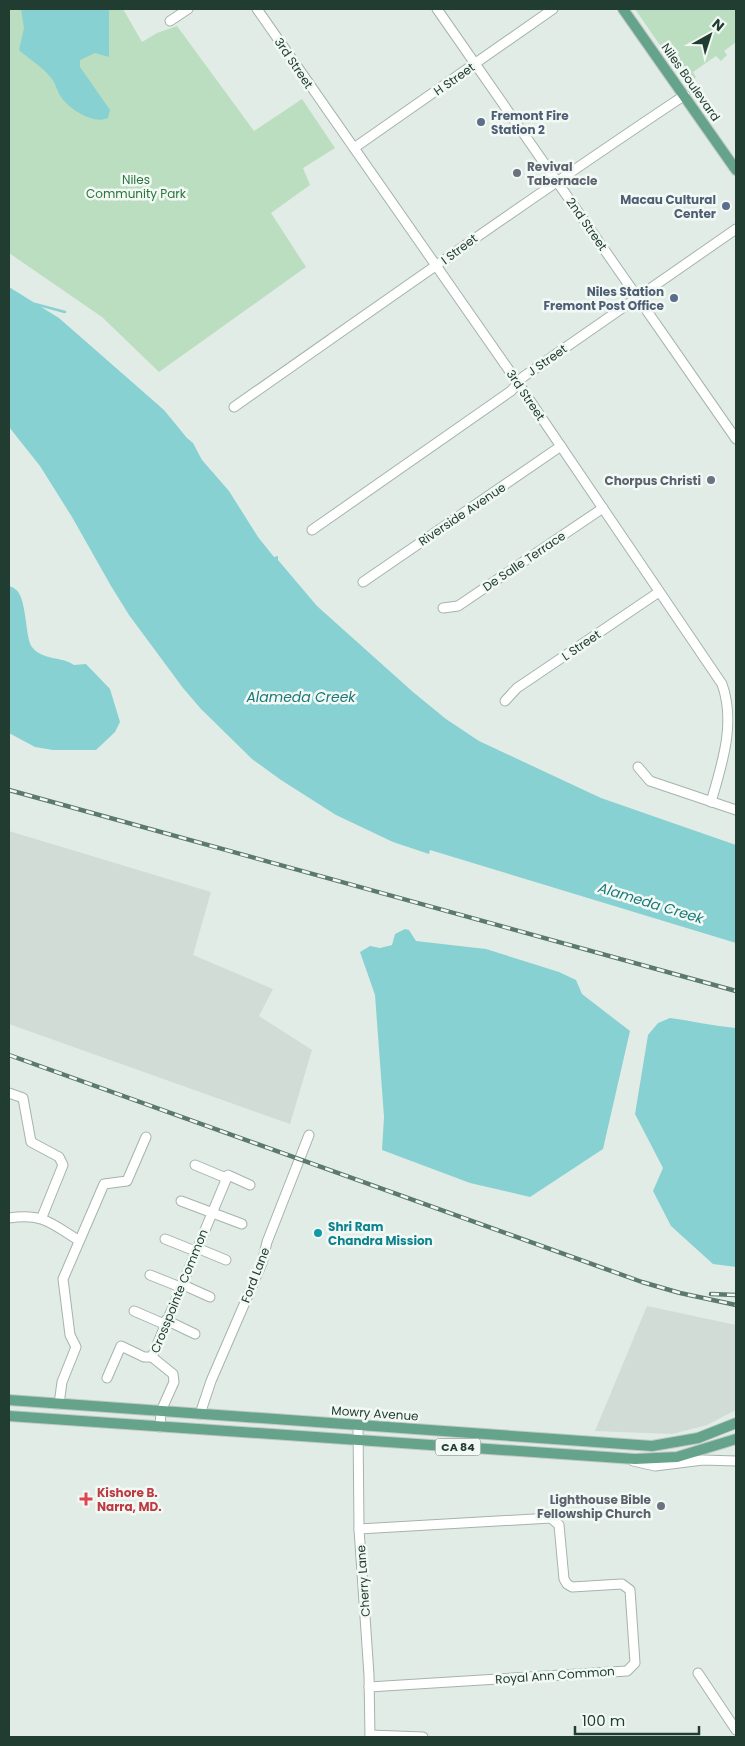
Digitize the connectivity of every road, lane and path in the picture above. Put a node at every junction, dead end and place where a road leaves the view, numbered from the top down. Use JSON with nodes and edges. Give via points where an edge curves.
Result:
{"nodes":[{"id":1,"x":188,"y":9,"type":"edge"},
{"id":2,"x":257,"y":9,"type":"edge"},
{"id":3,"x":437,"y":9,"type":"edge"},
{"id":4,"x":553,"y":9,"type":"edge"},
{"id":5,"x":623,"y":9,"type":"edge"},
{"id":6,"x":170,"y":21,"type":"dead end"},
{"id":7,"x":475,"y":64,"type":"junction"},
{"id":8,"x":685,"y":95,"type":"junction"},
{"id":9,"x":354,"y":148,"type":"junction"},
{"id":10,"x":736,"y":170,"type":"edge"},
{"id":11,"x":556,"y":181,"type":"junction"},
{"id":12,"x":736,"y":229,"type":"edge"},
{"id":13,"x":437,"y":266,"type":"junction"},
{"id":14,"x":638,"y":297,"type":"junction"},
{"id":15,"x":518,"y":383,"type":"junction"},
{"id":16,"x":234,"y":407,"type":"dead end"},
{"id":17,"x":736,"y":439,"type":"edge"},
{"id":18,"x":561,"y":446,"type":"junction"},
{"id":19,"x":603,"y":508,"type":"junction"},
{"id":20,"x":312,"y":530,"type":"dead end"},
{"id":21,"x":362,"y":582,"type":"dead end"},
{"id":22,"x":659,"y":592,"type":"junction"},
{"id":23,"x":443,"y":608,"type":"dead end"},
{"id":24,"x":505,"y":702,"type":"dead end"},
{"id":25,"x":638,"y":767,"type":"dead end"},
{"id":26,"x":711,"y":802,"type":"junction"},
{"id":27,"x":736,"y":810,"type":"edge"},
{"id":28,"x":9,"y":1093,"type":"edge"},
{"id":29,"x":309,"y":1135,"type":"dead end"},
{"id":30,"x":146,"y":1137,"type":"dead end"},
{"id":31,"x":195,"y":1165,"type":"dead end"},
{"id":32,"x":227,"y":1177,"type":"junction"},
{"id":33,"x":250,"y":1185,"type":"dead end"},
{"id":34,"x":181,"y":1201,"type":"dead end"},
{"id":35,"x":212,"y":1212,"type":"junction"},
{"id":36,"x":42,"y":1217,"type":"junction"},
{"id":37,"x":9,"y":1218,"type":"edge"},
{"id":38,"x":242,"y":1224,"type":"dead end"},
{"id":39,"x":165,"y":1239,"type":"dead end"},
{"id":40,"x":78,"y":1240,"type":"junction"},
{"id":41,"x":196,"y":1250,"type":"junction"},
{"id":42,"x":226,"y":1260,"type":"dead end"},
{"id":43,"x":150,"y":1275,"type":"dead end"},
{"id":44,"x":180,"y":1286,"type":"junction"},
{"id":45,"x":210,"y":1297,"type":"dead end"},
{"id":46,"x":134,"y":1311,"type":"dead end"},
{"id":47,"x":165,"y":1322,"type":"junction"},
{"id":48,"x":195,"y":1334,"type":"dead end"},
{"id":49,"x":152,"y":1357,"type":"junction"},
{"id":50,"x":107,"y":1378,"type":"dead end"},
{"id":51,"x":9,"y":1400,"type":"edge"},
{"id":52,"x":59,"y":1404,"type":"junction"},
{"id":53,"x":161,"y":1411,"type":"junction"},
{"id":54,"x":200,"y":1414,"type":"junction"},
{"id":55,"x":9,"y":1416,"type":"edge"},
{"id":56,"x":736,"y":1423,"type":"edge"},
{"id":57,"x":358,"y":1425,"type":"junction"},
{"id":58,"x":160,"y":1427,"type":"junction"},
{"id":59,"x":698,"y":1438,"type":"junction"},
{"id":60,"x":736,"y":1438,"type":"edge"},
{"id":61,"x":357,"y":1440,"type":"junction"},
{"id":62,"x":612,"y":1442,"type":"junction"},
{"id":63,"x":609,"y":1457,"type":"junction"},
{"id":64,"x":629,"y":1458,"type":"junction"},
{"id":65,"x":736,"y":1461,"type":"edge"},
{"id":66,"x":359,"y":1529,"type":"junction"},
{"id":67,"x":698,"y":1673,"type":"dead end"},
{"id":68,"x":369,"y":1687,"type":"junction"},
{"id":69,"x":736,"y":1730,"type":"edge"},
{"id":70,"x":370,"y":1736,"type":"edge"},
{"id":71,"x":423,"y":1737,"type":"edge"}],
"edges":[{"from":1,"to":6,"type":"street"},
{"from":2,"to":9,"type":"street","name":"3rd Street"},
{"from":3,"to":7,"type":"street","name":"2nd Street"},
{"from":4,"to":7,"type":"street","name":"H Street"},
{"from":5,"to":8,"type":"main road","name":"Niles Boulevard"},
{"from":7,"to":9,"type":"street","name":"H Street"},
{"from":7,"to":11,"type":"street","name":"2nd Street"},
{"from":8,"to":10,"type":"main road","name":"Niles Boulevard"},
{"from":8,"to":11,"type":"street","name":"I Street"},
{"from":9,"to":13,"type":"street","name":"3rd Street"},
{"from":11,"to":13,"type":"street","name":"I Street","via":[[494,222]]},
{"from":11,"to":14,"type":"street","name":"2nd Street"},
{"from":12,"to":14,"type":"street","name":"J Street"},
{"from":13,"to":15,"type":"street","name":"3rd Street"},
{"from":13,"to":16,"type":"street","name":"I Street"},
{"from":14,"to":15,"type":"street","name":"J Street"},
{"from":14,"to":17,"type":"street","name":"2nd Street"},
{"from":15,"to":18,"type":"street","name":"3rd Street"},
{"from":15,"to":20,"type":"street","name":"J Street"},
{"from":18,"to":19,"type":"street","name":"3rd Street"},
{"from":18,"to":21,"type":"street","name":"Riverside Avenue"},
{"from":19,"to":22,"type":"street","name":"3rd Street"},
{"from":19,"to":23,"type":"street","name":"De Salle Terrace","via":[[458,606]]},
{"from":22,"to":24,"type":"street","name":"L Street","via":[[517,688]]},
{"from":22,"to":26,"type":"street","name":"3rd Street","via":[[725,693],[726,743]]},
{"from":25,"to":26,"type":"street","via":[[650,781]]},
{"from":26,"to":27,"type":"street"},
{"from":28,"to":36,"type":"street","via":[[23,1098],[31,1142],[58,1157],[63,1165]]},
{"from":29,"to":54,"type":"street","name":"Ford Lane","via":[[267,1242],[262,1263]]},
{"from":30,"to":40,"type":"street","via":[[127,1181],[104,1184]]},
{"from":31,"to":32,"type":"street"},
{"from":32,"to":33,"type":"street"},
{"from":32,"to":35,"type":"street","name":"Crosspointe Common"},
{"from":34,"to":35,"type":"street"},
{"from":35,"to":38,"type":"street"},
{"from":35,"to":41,"type":"street","name":"Crosspointe Common"},
{"from":36,"to":37,"type":"street"},
{"from":36,"to":40,"type":"street"},
{"from":39,"to":41,"type":"street"},
{"from":40,"to":52,"type":"street","via":[[63,1279],[70,1335],[76,1347],[62,1382]]},
{"from":41,"to":42,"type":"street"},
{"from":41,"to":44,"type":"street","name":"Crosspointe Common"},
{"from":43,"to":44,"type":"street"},
{"from":44,"to":45,"type":"street"},
{"from":44,"to":47,"type":"street","name":"Crosspointe Common"},
{"from":46,"to":47,"type":"street"},
{"from":47,"to":48,"type":"street"},
{"from":47,"to":49,"type":"street","name":"Crosspointe Common"},
{"from":49,"to":50,"type":"street","via":[[144,1357],[121,1346]]},
{"from":49,"to":53,"type":"street","name":"Crosspointe Common","via":[[173,1374],[174,1382]]},
{"from":51,"to":52,"type":"main road","name":"Mowry Avenue","number":"CA 84"},
{"from":52,"to":53,"type":"main road","name":"Mowry Avenue","number":"CA 84"},
{"from":53,"to":54,"type":"main road","name":"Mowry Avenue","number":"CA 84"},
{"from":53,"to":58,"type":"street","name":"Crosspointe Common"},
{"from":54,"to":57,"type":"main road","name":"Mowry Avenue","number":"CA 84"},
{"from":55,"to":58,"type":"main road","number":"CA 84"},
{"from":56,"to":59,"type":"main road","name":"Mowry Avenue","number":"CA 84"},
{"from":57,"to":61,"type":"street","name":"Cherry Lane"},
{"from":57,"to":62,"type":"main road","name":"Mowry Avenue","number":"CA 84"},
{"from":58,"to":61,"type":"main road","number":"CA 84"},
{"from":59,"to":60,"type":"main road"},
{"from":59,"to":62,"type":"main road","name":"Mowry Avenue","number":"CA 84","via":[[652,1446]]},
{"from":60,"to":64,"type":"main road","number":"CA 84","via":[[677,1457]]},
{"from":61,"to":63,"type":"main road","number":"CA 84"},
{"from":61,"to":66,"type":"street","name":"Cherry Lane"},
{"from":62,"to":63,"type":"main road"},
{"from":63,"to":64,"type":"main road","number":"CA 84"},
{"from":64,"to":65,"type":"street","via":[[655,1466],[703,1460]]},
{"from":66,"to":68,"type":"street","name":"Cherry Lane"},
{"from":66,"to":68,"type":"street","name":"Royal Ann Common","via":[[556,1520],[567,1584],[572,1587],[622,1584],[630,1590],[635,1663],[627,1670]]},
{"from":67,"to":69,"type":"street"},
{"from":68,"to":70,"type":"street","name":"Cherry Lane"},
{"from":70,"to":71,"type":"street"}]}
